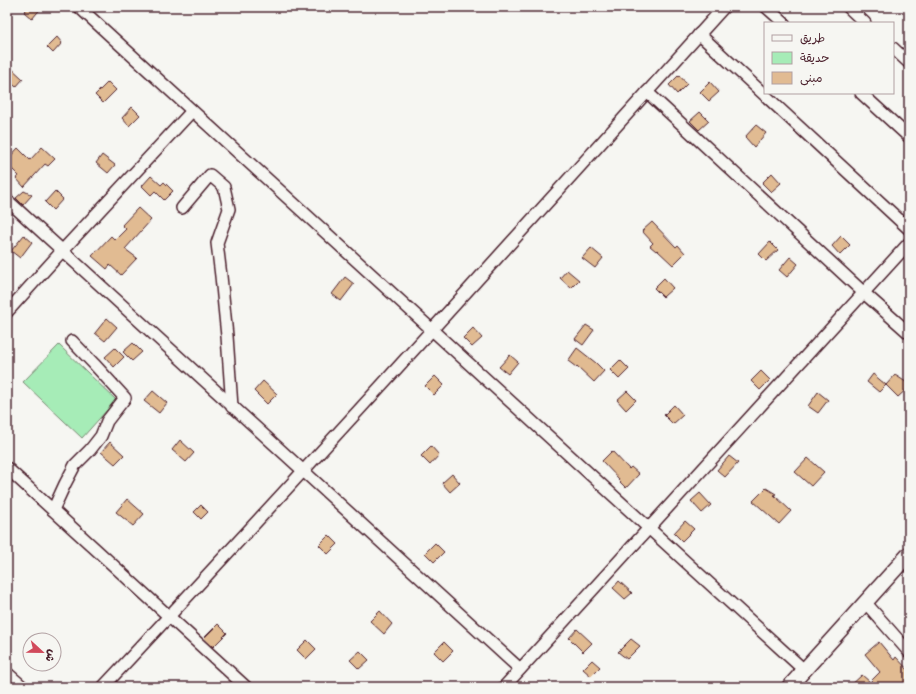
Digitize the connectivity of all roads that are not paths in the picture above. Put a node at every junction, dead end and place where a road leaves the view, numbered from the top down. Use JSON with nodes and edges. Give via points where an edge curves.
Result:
{"nodes":[{"id":1,"x":79,"y":7,"type":"edge"},
{"id":2,"x":724,"y":7,"type":"edge"},
{"id":3,"x":766,"y":7,"type":"edge"},
{"id":4,"x":848,"y":7,"type":"edge"},
{"id":5,"x":783,"y":22,"type":"edge"},
{"id":6,"x":864,"y":22,"type":"edge"},
{"id":7,"x":699,"y":34,"type":"junction"},
{"id":8,"x":894,"y":49,"type":"edge"},
{"id":9,"x":909,"y":63,"type":"edge"},
{"id":10,"x":647,"y":92,"type":"junction"},
{"id":11,"x":862,"y":94,"type":"edge"},
{"id":12,"x":192,"y":111,"type":"junction"},
{"id":13,"x":909,"y":137,"type":"edge"},
{"id":14,"x":7,"y":200,"type":"edge"},
{"id":15,"x":182,"y":208,"type":"dead end"},
{"id":16,"x":909,"y":229,"type":"edge"},
{"id":17,"x":909,"y":243,"type":"edge"},
{"id":18,"x":62,"y":251,"type":"junction"},
{"id":19,"x":864,"y":293,"type":"junction"},
{"id":20,"x":7,"y":312,"type":"edge"},
{"id":21,"x":432,"y":330,"type":"junction"},
{"id":22,"x":909,"y":333,"type":"edge"},
{"id":23,"x":72,"y":341,"type":"dead end"},
{"id":24,"x":232,"y":407,"type":"junction"},
{"id":25,"x":7,"y":468,"type":"edge"},
{"id":26,"x":303,"y":471,"type":"junction"},
{"id":27,"x":53,"y":510,"type":"junction"},
{"id":28,"x":649,"y":528,"type":"junction"},
{"id":29,"x":909,"y":554,"type":"edge"},
{"id":30,"x":865,"y":602,"type":"junction"},
{"id":31,"x":169,"y":617,"type":"junction"},
{"id":32,"x":909,"y":652,"type":"edge"},
{"id":33,"x":520,"y":670,"type":"junction"},
{"id":34,"x":804,"y":670,"type":"junction"},
{"id":35,"x":7,"y":673,"type":"edge"},
{"id":36,"x":790,"y":686,"type":"edge"},
{"id":37,"x":23,"y":687,"type":"edge"},
{"id":38,"x":103,"y":687,"type":"edge"},
{"id":39,"x":246,"y":687,"type":"edge"},
{"id":40,"x":504,"y":687,"type":"edge"}],
"edges":[{"from":1,"to":12,"type":"street"},
{"from":2,"to":7,"type":"street"},
{"from":3,"to":5,"type":"street"},
{"from":4,"to":6,"type":"street"},
{"from":7,"to":10,"type":"street"},
{"from":7,"to":16,"type":"street"},
{"from":8,"to":9,"type":"street"},
{"from":10,"to":19,"type":"street"},
{"from":10,"to":21,"type":"street"},
{"from":11,"to":13,"type":"street"},
{"from":12,"to":18,"type":"street"},
{"from":12,"to":21,"type":"street"},
{"from":14,"to":18,"type":"street"},
{"from":15,"to":24,"type":"street","via":[[210,175],[224,187],[229,209],[217,243]]},
{"from":17,"to":19,"type":"street"},
{"from":18,"to":20,"type":"street"},
{"from":18,"to":24,"type":"street"},
{"from":19,"to":22,"type":"street"},
{"from":19,"to":28,"type":"street"},
{"from":21,"to":26,"type":"street"},
{"from":21,"to":28,"type":"street"},
{"from":23,"to":27,"type":"street","via":[[125,398],[107,421],[101,436],[75,465]]},
{"from":24,"to":26,"type":"street"},
{"from":25,"to":27,"type":"street"},
{"from":26,"to":31,"type":"street"},
{"from":26,"to":33,"type":"street"},
{"from":27,"to":31,"type":"street"},
{"from":28,"to":33,"type":"street"},
{"from":28,"to":34,"type":"street"},
{"from":29,"to":30,"type":"street"},
{"from":30,"to":32,"type":"street"},
{"from":30,"to":34,"type":"street"},
{"from":31,"to":38,"type":"street"},
{"from":31,"to":39,"type":"street"},
{"from":33,"to":40,"type":"street"},
{"from":34,"to":36,"type":"street"},
{"from":35,"to":37,"type":"street"}]}
